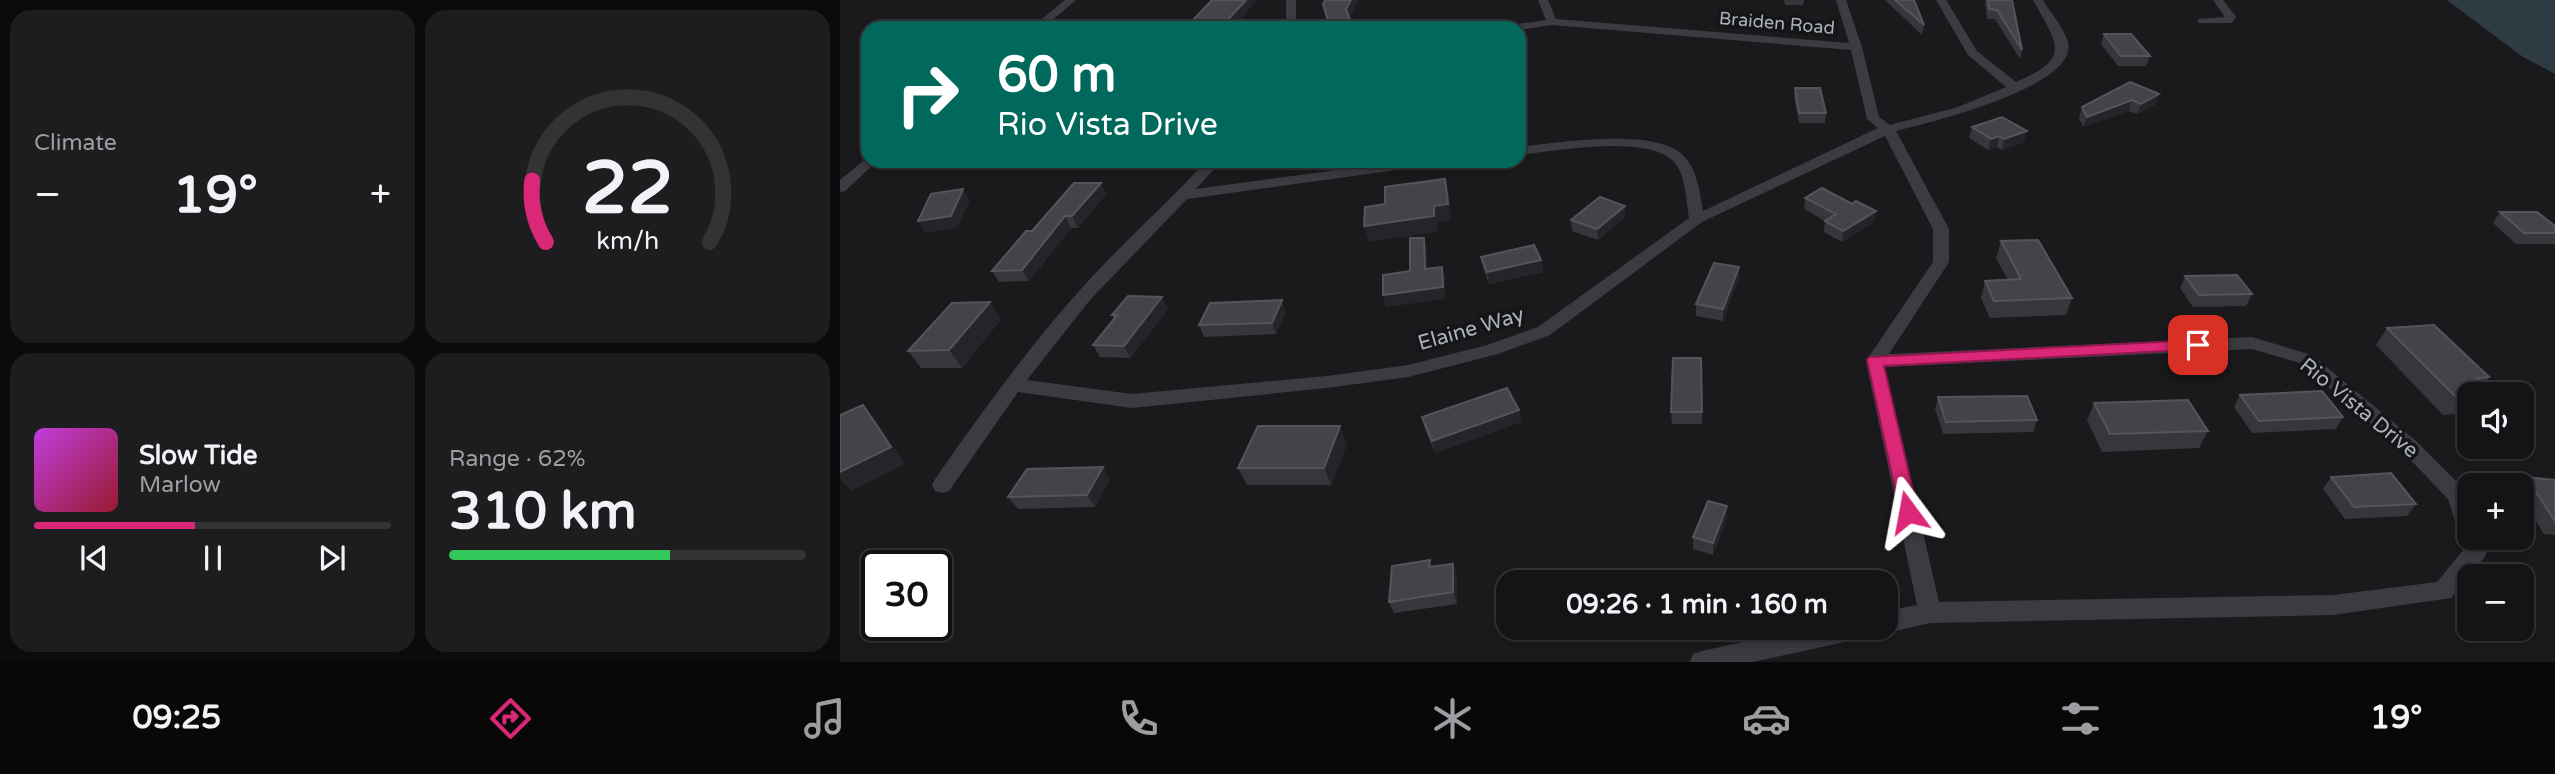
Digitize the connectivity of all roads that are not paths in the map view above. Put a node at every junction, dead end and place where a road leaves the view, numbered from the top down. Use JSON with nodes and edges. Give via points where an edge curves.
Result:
{"nodes":[{"id":1,"x":1071,"y":0,"type":"edge"},
{"id":2,"x":1292,"y":0,"type":"edge"},
{"id":3,"x":1543,"y":0,"type":"edge"},
{"id":4,"x":1841,"y":0,"type":"edge"},
{"id":5,"x":1941,"y":0,"type":"edge"},
{"id":6,"x":2038,"y":0,"type":"edge"},
{"id":7,"x":2218,"y":0,"type":"edge"},
{"id":8,"x":1045,"y":21,"type":"edge"},
{"id":9,"x":1290,"y":21,"type":"edge"},
{"id":10,"x":2202,"y":21,"type":"dead end"},
{"id":11,"x":1552,"y":22,"type":"junction"},
{"id":12,"x":1526,"y":26,"type":"edge"},
{"id":13,"x":1856,"y":47,"type":"junction"},
{"id":14,"x":2015,"y":88,"type":"junction"},
{"id":15,"x":1888,"y":130,"type":"junction"},
{"id":16,"x":1526,"y":150,"type":"edge"},
{"id":17,"x":861,"y":168,"type":"edge"},
{"id":18,"x":1208,"y":168,"type":"edge"},
{"id":19,"x":1382,"y":168,"type":"edge"},
{"id":20,"x":840,"y":188,"type":"edge"},
{"id":21,"x":1185,"y":195,"type":"junction"},
{"id":22,"x":1697,"y":219,"type":"junction"},
{"id":23,"x":1875,"y":360,"type":"junction"},
{"id":24,"x":1012,"y":385,"type":"junction"},
{"id":25,"x":943,"y":485,"type":"dead end"},
{"id":26,"x":2457,"y":495,"type":"edge"},
{"id":27,"x":2476,"y":550,"type":"edge"},
{"id":28,"x":1930,"y":613,"type":"junction"},
{"id":29,"x":1898,"y":620,"type":"edge"},
{"id":30,"x":1803,"y":640,"type":"edge"},
{"id":31,"x":1702,"y":662,"type":"edge"}],
"edges":[{"from":1,"to":8,"type":"street"},
{"from":2,"to":9,"type":"street"},
{"from":3,"to":11,"type":"street"},
{"from":4,"to":13,"type":"street"},
{"from":5,"to":14,"type":"street","via":[[1972,53]]},
{"from":6,"to":14,"type":"street","name":"Elaine Way","via":[[2062,42],[2061,56],[2043,75]]},
{"from":7,"to":10,"type":"street","via":[[2231,17]]},
{"from":11,"to":12,"type":"street","name":"Braiden Road"},
{"from":11,"to":13,"type":"street","name":"Braiden Road"},
{"from":13,"to":15,"type":"street","via":[[1873,120]]},
{"from":14,"to":15,"type":"street","name":"Elaine Way","via":[[1962,110]]},
{"from":15,"to":22,"type":"street","name":"Elaine Way"},
{"from":15,"to":23,"type":"street","via":[[1941,229],[1941,262]]},
{"from":16,"to":22,"type":"street","via":[[1609,142],[1654,146],[1677,156],[1690,182]]},
{"from":17,"to":20,"type":"street"},
{"from":18,"to":21,"type":"street"},
{"from":19,"to":21,"type":"street"},
{"from":21,"to":24,"type":"street","via":[[1085,295]]},
{"from":22,"to":24,"type":"street","name":"Elaine Way","via":[[1544,331],[1432,365],[1327,382],[1132,401]]},
{"from":23,"to":26,"type":"street","name":"Rio Vista Drive","via":[[2252,343],[2306,359],[2409,446]]},
{"from":23,"to":28,"type":"street"},
{"from":24,"to":25,"type":"street"},
{"from":27,"to":28,"type":"street","via":[[2443,591],[2333,605]]},
{"from":28,"to":29,"type":"street"},
{"from":30,"to":31,"type":"street"}]}
